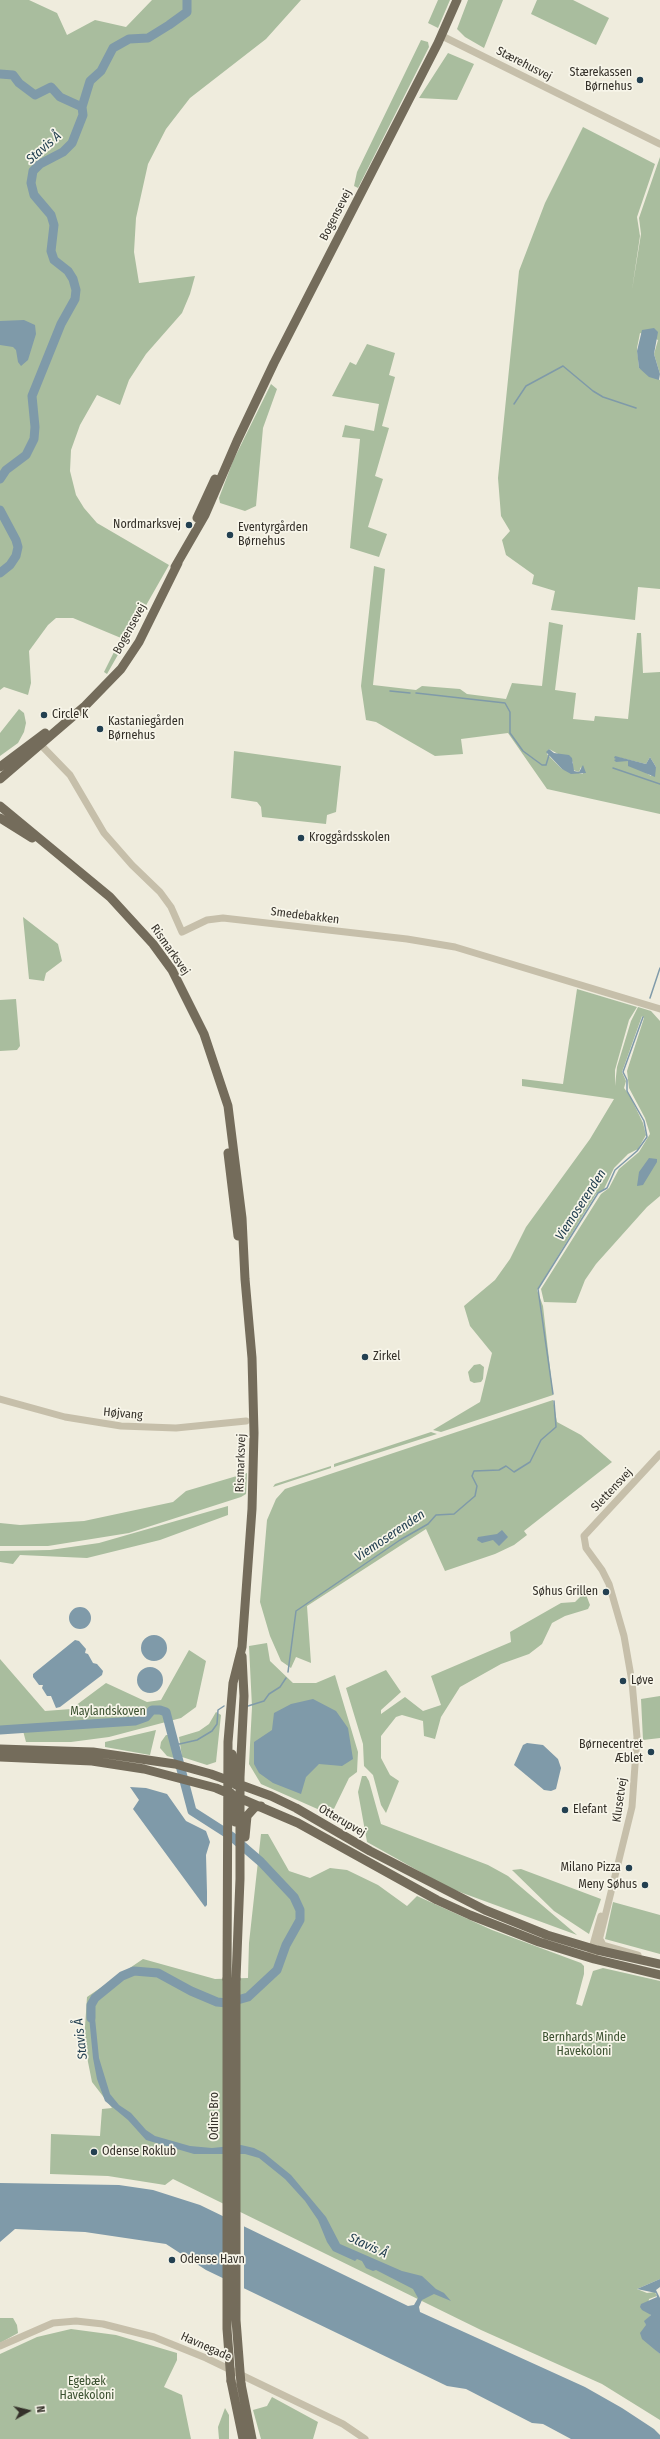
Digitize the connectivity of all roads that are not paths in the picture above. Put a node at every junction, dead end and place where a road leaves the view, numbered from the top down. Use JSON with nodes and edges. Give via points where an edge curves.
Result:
{"nodes":[{"id":1,"x":457,"y":0,"type":"edge"},
{"id":2,"x":442,"y":36,"type":"junction"},
{"id":3,"x":660,"y":144,"type":"edge"},
{"id":4,"x":39,"y":742,"type":"junction"},
{"id":5,"x":26,"y":746,"type":"junction"},
{"id":6,"x":0,"y":763,"type":"edge"},
{"id":7,"x":0,"y":767,"type":"edge"},
{"id":8,"x":0,"y":773,"type":"edge"},
{"id":9,"x":0,"y":779,"type":"edge"},
{"id":10,"x":0,"y":801,"type":"edge"},
{"id":11,"x":0,"y":806,"type":"edge"},
{"id":12,"x":0,"y":812,"type":"edge"},
{"id":13,"x":0,"y":818,"type":"edge"},
{"id":14,"x":41,"y":839,"type":"junction"},
{"id":15,"x":60,"y":856,"type":"junction"},
{"id":16,"x":660,"y":1009,"type":"edge"},
{"id":17,"x":0,"y":1399,"type":"edge"},
{"id":18,"x":246,"y":1421,"type":"dead end"},
{"id":19,"x":660,"y":1454,"type":"edge"},
{"id":20,"x":583,"y":1542,"type":"joint"},
{"id":21,"x":242,"y":1647,"type":"junction"},
{"id":22,"x":0,"y":1749,"type":"edge"},
{"id":23,"x":0,"y":1758,"type":"edge"},
{"id":24,"x":177,"y":1771,"type":"junction"},
{"id":25,"x":187,"y":1774,"type":"junction"},
{"id":26,"x":233,"y":1788,"type":"junction"},
{"id":27,"x":257,"y":1804,"type":"junction"},
{"id":28,"x":240,"y":1835,"type":"junction"},
{"id":29,"x":241,"y":1853,"type":"junction"},
{"id":30,"x":608,"y":1902,"type":"junction"},
{"id":31,"x":238,"y":1918,"type":"junction"},
{"id":32,"x":595,"y":1950,"type":"junction"},
{"id":33,"x":660,"y":1964,"type":"edge"},
{"id":34,"x":660,"y":1975,"type":"edge"},
{"id":35,"x":231,"y":1979,"type":"junction"},
{"id":36,"x":0,"y":2346,"type":"edge"},
{"id":37,"x":243,"y":2439,"type":"edge"},
{"id":38,"x":252,"y":2439,"type":"edge"},
{"id":39,"x":365,"y":2439,"type":"edge"}],
"edges":[{"from":1,"to":2,"type":"main road","name":"Bogensevej"},
{"from":2,"to":3,"type":"street","name":"Stærehusvej"},
{"from":2,"to":4,"type":"main road","name":"Bogensevej","via":[[237,441],[227,454],[175,567],[130,656],[111,681],[74,708]]},
{"from":4,"to":5,"type":"main road","name":"Bogensevej"},
{"from":4,"to":8,"type":"main road"},
{"from":4,"to":9,"type":"main road","name":"Bogensevej"},
{"from":4,"to":16,"type":"street","name":"Smedebakken","via":[[70,775],[109,839],[160,892],[171,907],[182,932],[207,920],[222,918],[407,939],[455,947]]},
{"from":5,"to":6,"type":"main road"},
{"from":5,"to":7,"type":"main road","name":"Bogensevej"},
{"from":10,"to":14,"type":"main road"},
{"from":11,"to":14,"type":"main road","name":"Rismarksvej"},
{"from":12,"to":14,"type":"main road"},
{"from":13,"to":15,"type":"main road","name":"Rismarksvej"},
{"from":14,"to":15,"type":"main road","name":"Rismarksvej"},
{"from":15,"to":21,"type":"main road","name":"Rismarksvej","via":[[132,918],[172,970],[204,1034],[228,1106],[240,1198],[252,1358],[254,1433],[252,1509]]},
{"from":17,"to":18,"type":"street","name":"Højvang","via":[[65,1417],[121,1426],[176,1428]]},
{"from":19,"to":20,"type":"street","name":"Slettensvej","via":[[584,1536]]},
{"from":20,"to":30,"type":"street","name":"Klusetvej","via":[[609,1584],[628,1656],[636,1711],[636,1765],[632,1807]]},
{"from":21,"to":26,"type":"main road","name":"Rismarksvej","via":[[244,1696]]},
{"from":21,"to":26,"type":"main road","name":"Rismarksvej","via":[[230,1707]]},
{"from":22,"to":24,"type":"main road","name":"Otterupvej","via":[[93,1752]]},
{"from":23,"to":24,"type":"main road","name":"Otterupvej","via":[[92,1761]]},
{"from":24,"to":25,"type":"main road","name":"Otterupvej"},
{"from":24,"to":25,"type":"main road","name":"Otterupvej"},
{"from":25,"to":26,"type":"main road","name":"Otterupvej"},
{"from":25,"to":26,"type":"main road","name":"Otterupvej"},
{"from":26,"to":27,"type":"main road","name":"Otterupvej"},
{"from":26,"to":28,"type":"main road"},
{"from":26,"to":32,"type":"main road","name":"Otterupvej","via":[[296,1808],[370,1851],[485,1910],[547,1935]]},
{"from":26,"to":35,"type":"main road","name":"Odins Bro","via":[[226,1821]]},
{"from":27,"to":28,"type":"main road","via":[[248,1816]]},
{"from":27,"to":32,"type":"main road","name":"Otterupvej","via":[[298,1823],[437,1900],[521,1935]]},
{"from":28,"to":29,"type":"main road"},
{"from":29,"to":31,"type":"main road"},
{"from":29,"to":31,"type":"main road","name":"Odins Bro"},
{"from":30,"to":32,"type":"street","name":"Klusetvej"},
{"from":30,"to":32,"type":"street","name":"Klusetvej"},
{"from":31,"to":35,"type":"main road","name":"Odins Bro"},
{"from":32,"to":33,"type":"main road","name":"Otterupvej"},
{"from":32,"to":34,"type":"main road","name":"Otterupvej"},
{"from":35,"to":37,"type":"main road","name":"Odins Bro","bridge":true,"via":[[227,2330],[232,2381]]},
{"from":35,"to":38,"type":"main road","name":"Odins Bro","bridge":true,"via":[[236,2320],[241,2384]]},
{"from":36,"to":39,"type":"street","name":"Havnegade","via":[[53,2323],[76,2321],[102,2324],[154,2337],[206,2358],[343,2424]]}]}
